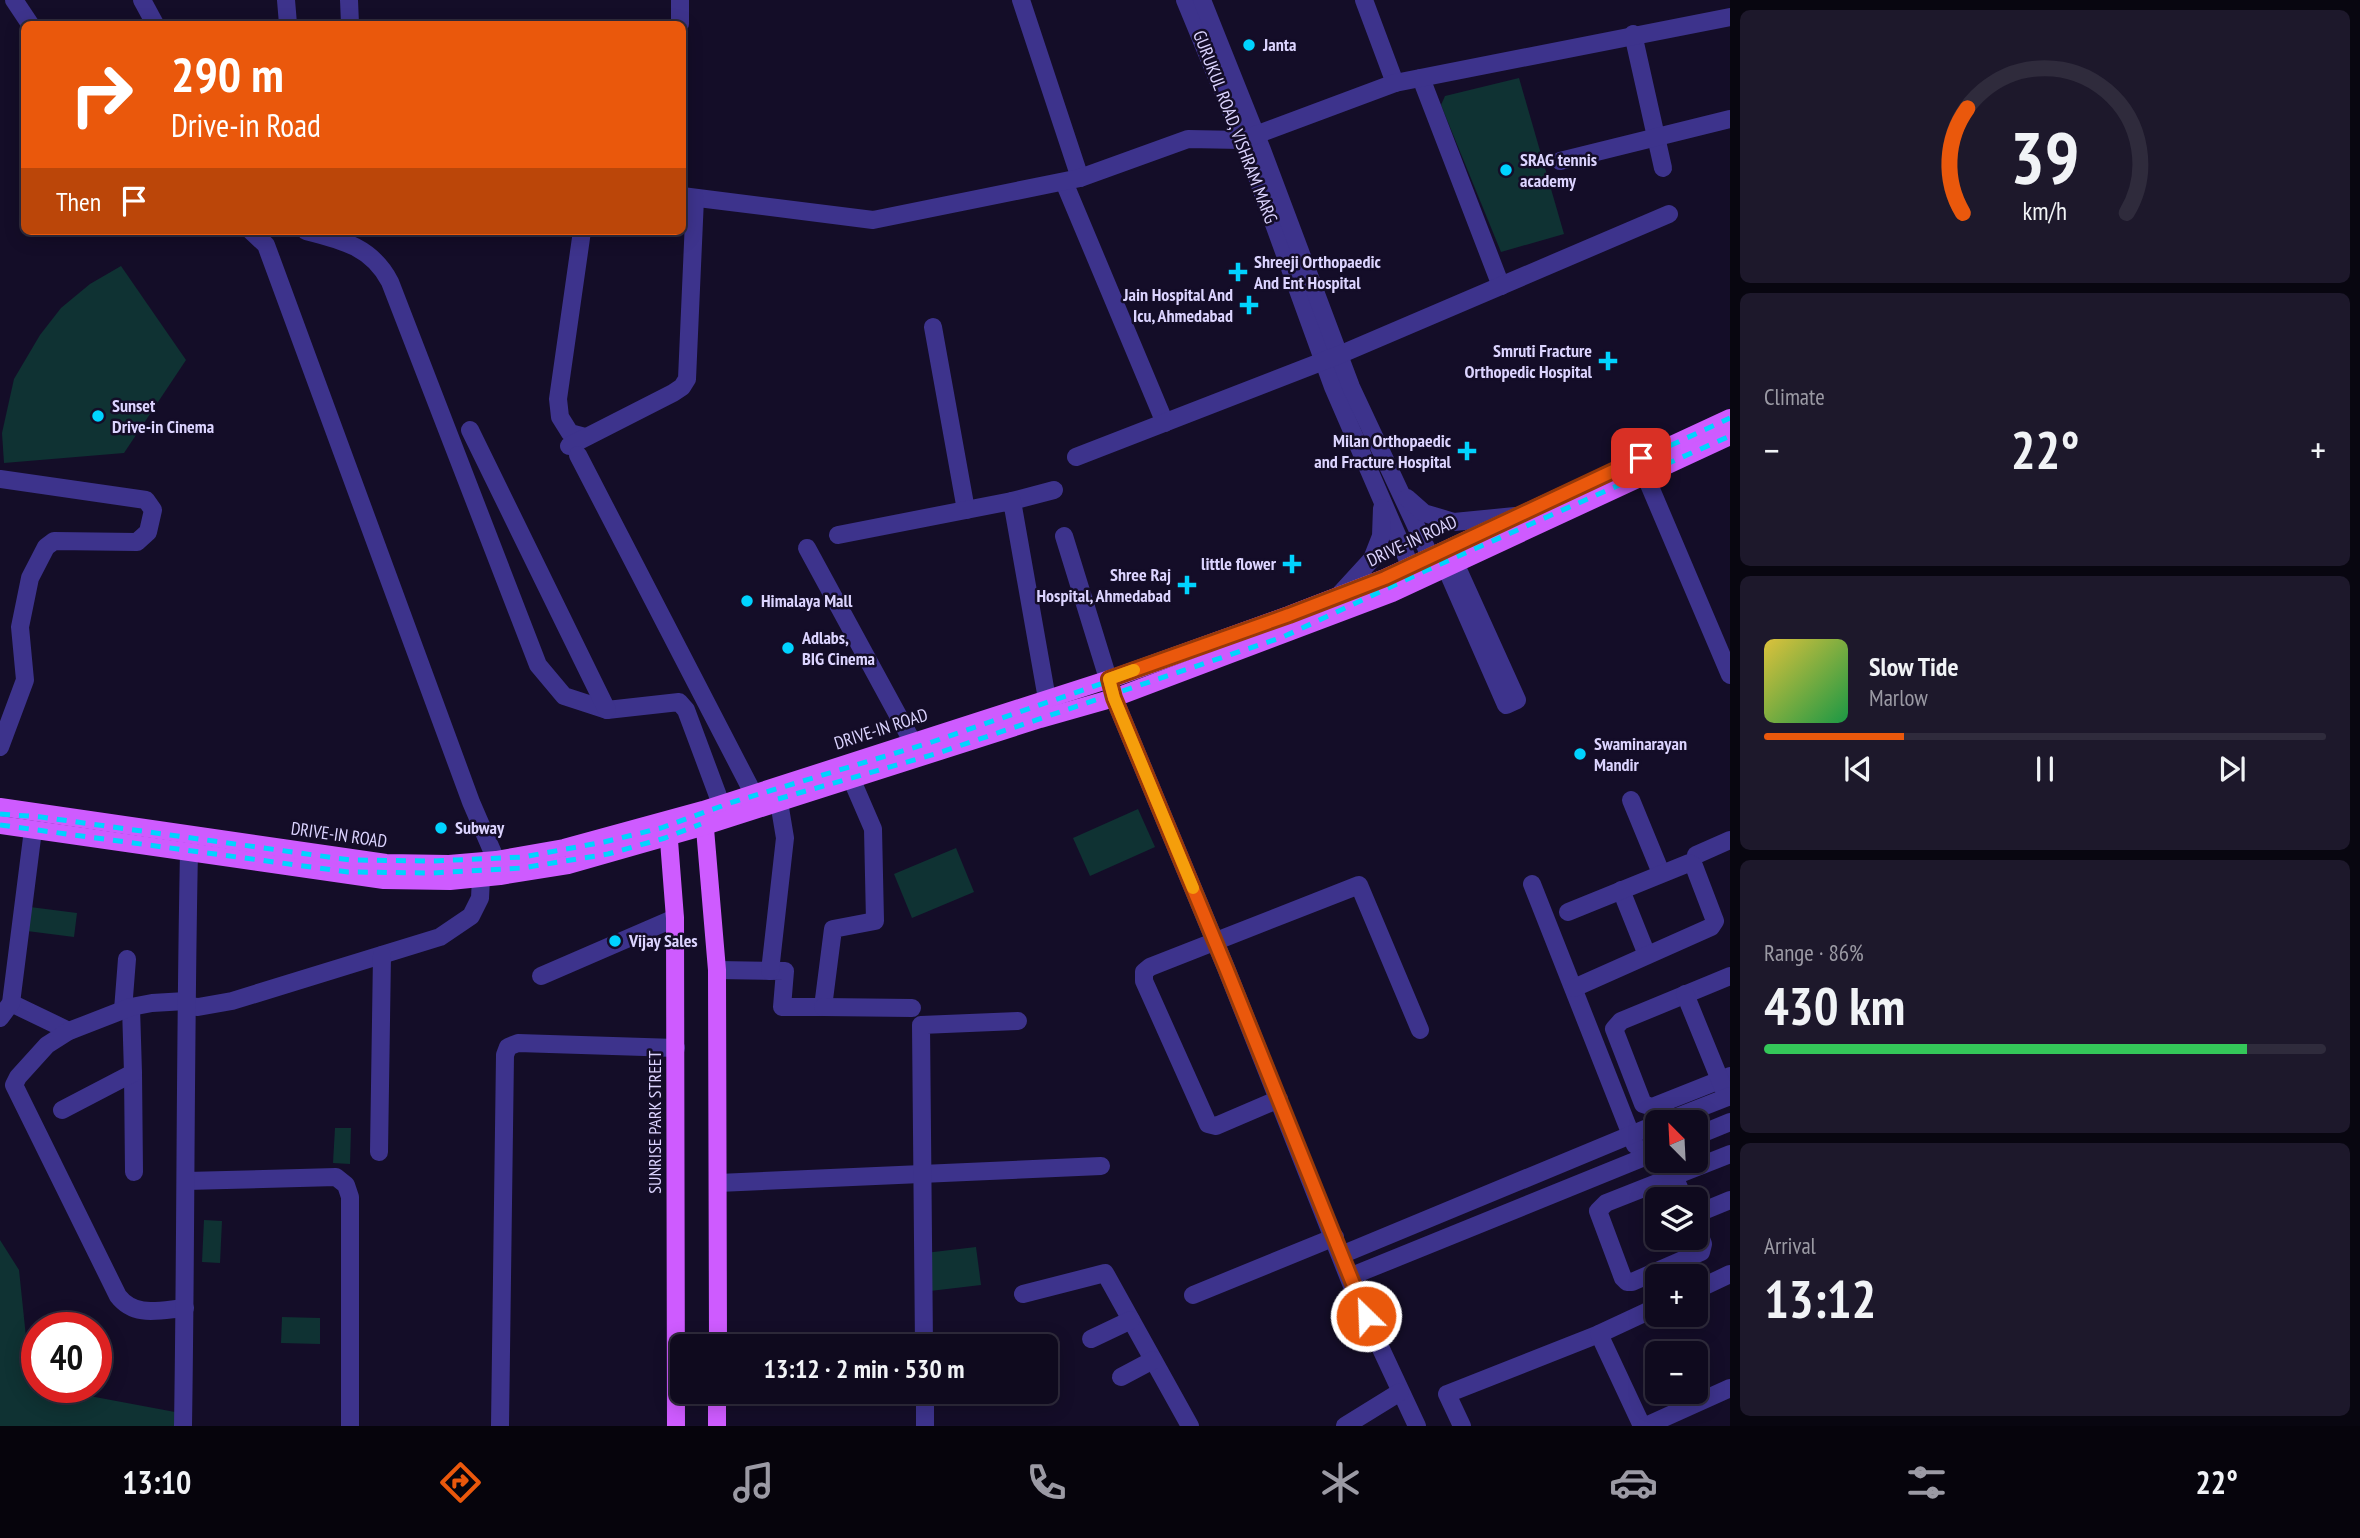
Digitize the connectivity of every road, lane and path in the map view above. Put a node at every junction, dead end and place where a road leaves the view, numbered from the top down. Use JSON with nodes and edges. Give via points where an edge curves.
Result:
{"nodes":[{"id":1,"x":14,"y":0,"type":"edge"},
{"id":2,"x":142,"y":0,"type":"edge"},
{"id":3,"x":286,"y":0,"type":"edge"},
{"id":4,"x":349,"y":0,"type":"edge"},
{"id":5,"x":680,"y":0,"type":"edge"},
{"id":6,"x":1021,"y":0,"type":"edge"},
{"id":7,"x":1185,"y":0,"type":"edge"},
{"id":8,"x":1202,"y":0,"type":"edge"},
{"id":9,"x":1364,"y":0,"type":"edge"},
{"id":10,"x":1730,"y":17,"type":"edge"},
{"id":11,"x":28,"y":21,"type":"edge"},
{"id":12,"x":153,"y":21,"type":"edge"},
{"id":13,"x":288,"y":21,"type":"edge"},
{"id":14,"x":350,"y":21,"type":"edge"},
{"id":15,"x":680,"y":21,"type":"edge"},
{"id":16,"x":1633,"y":34,"type":"junction"},
{"id":17,"x":1421,"y":78,"type":"junction"},
{"id":18,"x":1395,"y":83,"type":"junction"},
{"id":19,"x":1730,"y":119,"type":"edge"},
{"id":20,"x":1656,"y":136,"type":"junction"},
{"id":21,"x":1248,"y":137,"type":"junction"},
{"id":22,"x":1559,"y":161,"type":"dead end"},
{"id":23,"x":1663,"y":169,"type":"dead end"},
{"id":24,"x":1072,"y":180,"type":"junction"},
{"id":25,"x":689,"y":197,"type":"edge"},
{"id":26,"x":1669,"y":214,"type":"dead end"},
{"id":27,"x":255,"y":235,"type":"edge"},
{"id":28,"x":323,"y":235,"type":"edge"},
{"id":29,"x":581,"y":235,"type":"edge"},
{"id":30,"x":1501,"y":286,"type":"junction"},
{"id":31,"x":933,"y":327,"type":"dead end"},
{"id":32,"x":1331,"y":358,"type":"junction"},
{"id":33,"x":1730,"y":418,"type":"edge"},
{"id":34,"x":1166,"y":423,"type":"junction"},
{"id":35,"x":470,"y":430,"type":"dead end"},
{"id":36,"x":1730,"y":436,"type":"edge"},
{"id":37,"x":577,"y":446,"type":"junction"},
{"id":38,"x":1076,"y":457,"type":"dead end"},
{"id":39,"x":1645,"y":475,"type":"junction"},
{"id":40,"x":0,"y":479,"type":"edge"},
{"id":41,"x":1054,"y":490,"type":"dead end"},
{"id":42,"x":1400,"y":491,"type":"junction"},
{"id":43,"x":1382,"y":499,"type":"junction"},
{"id":44,"x":1012,"y":501,"type":"junction"},
{"id":45,"x":966,"y":510,"type":"junction"},
{"id":46,"x":1516,"y":516,"type":"junction"},
{"id":47,"x":838,"y":535,"type":"dead end"},
{"id":48,"x":1064,"y":536,"type":"dead end"},
{"id":49,"x":807,"y":548,"type":"dead end"},
{"id":50,"x":1442,"y":565,"type":"junction"},
{"id":51,"x":1413,"y":573,"type":"junction"},
{"id":52,"x":1339,"y":595,"type":"junction"},
{"id":53,"x":1730,"y":675,"type":"edge"},
{"id":54,"x":1109,"y":679,"type":"junction"},
{"id":55,"x":1114,"y":698,"type":"junction"},
{"id":56,"x":1047,"y":699,"type":"junction"},
{"id":57,"x":607,"y":710,"type":"junction"},
{"id":58,"x":912,"y":741,"type":"junction"},
{"id":59,"x":0,"y":747,"type":"edge"},
{"id":60,"x":851,"y":778,"type":"junction"},
{"id":61,"x":753,"y":793,"type":"junction"},
{"id":62,"x":1631,"y":800,"type":"dead end"},
{"id":63,"x":779,"y":802,"type":"junction"},
{"id":64,"x":721,"y":804,"type":"junction"},
{"id":65,"x":0,"y":807,"type":"edge"},
{"id":66,"x":704,"y":818,"type":"junction"},
{"id":67,"x":0,"y":825,"type":"edge"},
{"id":68,"x":668,"y":828,"type":"junction"},
{"id":69,"x":33,"y":830,"type":"junction"},
{"id":70,"x":1730,"y":839,"type":"edge"},
{"id":71,"x":189,"y":852,"type":"junction"},
{"id":72,"x":1696,"y":855,"type":"dead end"},
{"id":73,"x":496,"y":860,"type":"junction"},
{"id":74,"x":1661,"y":873,"type":"junction"},
{"id":75,"x":481,"y":878,"type":"junction"},
{"id":76,"x":1532,"y":884,"type":"dead end"},
{"id":77,"x":1621,"y":890,"type":"junction"},
{"id":78,"x":1567,"y":912,"type":"dead end"},
{"id":79,"x":675,"y":918,"type":"junction"},
{"id":80,"x":1214,"y":940,"type":"junction"},
{"id":81,"x":382,"y":955,"type":"junction"},
{"id":82,"x":1647,"y":955,"type":"junction"},
{"id":83,"x":127,"y":959,"type":"dead end"},
{"id":84,"x":717,"y":970,"type":"junction"},
{"id":85,"x":770,"y":971,"type":"junction"},
{"id":86,"x":541,"y":976,"type":"dead end"},
{"id":87,"x":1730,"y":976,"type":"edge"},
{"id":88,"x":1574,"y":988,"type":"junction"},
{"id":89,"x":1685,"y":994,"type":"junction"},
{"id":90,"x":186,"y":1004,"type":"junction"},
{"id":91,"x":823,"y":1007,"type":"junction"},
{"id":92,"x":912,"y":1007,"type":"dead end"},
{"id":93,"x":127,"y":1009,"type":"junction"},
{"id":94,"x":6,"y":1010,"type":"edge"},
{"id":95,"x":1018,"y":1021,"type":"dead end"},
{"id":96,"x":1420,"y":1030,"type":"dead end"},
{"id":97,"x":69,"y":1031,"type":"junction"},
{"id":98,"x":676,"y":1048,"type":"junction"},
{"id":99,"x":133,"y":1073,"type":"junction"},
{"id":100,"x":1725,"y":1078,"type":"edge"},
{"id":101,"x":1728,"y":1096,"type":"edge"},
{"id":102,"x":1279,"y":1099,"type":"junction"},
{"id":103,"x":62,"y":1110,"type":"dead end"},
{"id":104,"x":1694,"y":1110,"type":"edge"},
{"id":105,"x":1730,"y":1122,"type":"edge"},
{"id":106,"x":1645,"y":1129,"type":"edge"},
{"id":107,"x":1708,"y":1131,"type":"edge"},
{"id":108,"x":1631,"y":1135,"type":"junction"},
{"id":109,"x":1645,"y":1151,"type":"edge"},
{"id":110,"x":379,"y":1152,"type":"dead end"},
{"id":111,"x":1730,"y":1154,"type":"edge"},
{"id":112,"x":1645,"y":1157,"type":"edge"},
{"id":113,"x":1101,"y":1166,"type":"dead end"},
{"id":114,"x":134,"y":1172,"type":"dead end"},
{"id":115,"x":923,"y":1174,"type":"junction"},
{"id":116,"x":1674,"y":1176,"type":"junction"},
{"id":117,"x":186,"y":1181,"type":"junction"},
{"id":118,"x":718,"y":1183,"type":"junction"},
{"id":119,"x":1646,"y":1187,"type":"edge"},
{"id":120,"x":1679,"y":1187,"type":"edge"},
{"id":121,"x":1645,"y":1188,"type":"edge"},
{"id":122,"x":1730,"y":1200,"type":"edge"},
{"id":123,"x":1708,"y":1209,"type":"edge"},
{"id":124,"x":1335,"y":1237,"type":"junction"},
{"id":125,"x":1702,"y":1250,"type":"edge"},
{"id":126,"x":1341,"y":1255,"type":"junction"},
{"id":127,"x":1730,"y":1274,"type":"edge"},
{"id":128,"x":1349,"y":1277,"type":"junction"},
{"id":129,"x":1708,"y":1284,"type":"edge"},
{"id":130,"x":1023,"y":1294,"type":"dead end"},
{"id":131,"x":1193,"y":1295,"type":"dead end"},
{"id":132,"x":184,"y":1308,"type":"junction"},
{"id":133,"x":1645,"y":1313,"type":"edge"},
{"id":134,"x":1131,"y":1320,"type":"junction"},
{"id":135,"x":718,"y":1334,"type":"edge"},
{"id":136,"x":924,"y":1334,"type":"edge"},
{"id":137,"x":1600,"y":1334,"type":"junction"},
{"id":138,"x":1091,"y":1339,"type":"dead end"},
{"id":139,"x":1153,"y":1360,"type":"junction"},
{"id":140,"x":1121,"y":1377,"type":"dead end"},
{"id":141,"x":1730,"y":1388,"type":"edge"},
{"id":142,"x":1400,"y":1392,"type":"junction"},
{"id":143,"x":717,"y":1404,"type":"edge"},
{"id":144,"x":925,"y":1404,"type":"edge"},
{"id":145,"x":183,"y":1426,"type":"edge"},
{"id":146,"x":350,"y":1426,"type":"edge"},
{"id":147,"x":500,"y":1426,"type":"edge"},
{"id":148,"x":676,"y":1426,"type":"edge"},
{"id":149,"x":717,"y":1426,"type":"edge"},
{"id":150,"x":925,"y":1426,"type":"edge"},
{"id":151,"x":1190,"y":1426,"type":"edge"},
{"id":152,"x":1345,"y":1426,"type":"edge"},
{"id":153,"x":1417,"y":1426,"type":"edge"},
{"id":154,"x":1462,"y":1426,"type":"edge"},
{"id":155,"x":1644,"y":1426,"type":"edge"}],
"edges":[{"from":1,"to":11,"type":"street"},
{"from":2,"to":12,"type":"street"},
{"from":3,"to":13,"type":"street"},
{"from":4,"to":14,"type":"street"},
{"from":5,"to":15,"type":"street"},
{"from":6,"to":24,"type":"street"},
{"from":7,"to":21,"type":"street","name":"GURUKUL ROAD, VISHRAM MARG"},
{"from":8,"to":21,"type":"street","name":"GURUKUL ROAD, VISHRAM MARG"},
{"from":9,"to":18,"type":"street"},
{"from":10,"to":16,"type":"street"},
{"from":16,"to":17,"type":"street"},
{"from":16,"to":20,"type":"street"},
{"from":17,"to":18,"type":"street"},
{"from":17,"to":30,"type":"street"},
{"from":18,"to":21,"type":"street"},
{"from":19,"to":20,"type":"street"},
{"from":20,"to":22,"type":"street"},
{"from":20,"to":23,"type":"street"},
{"from":21,"to":24,"type":"street","via":[[1188,139]]},
{"from":21,"to":32,"type":"street","name":"GURUKUL ROAD, VISHRAM MARG"},
{"from":24,"to":25,"type":"street","via":[[873,220]]},
{"from":24,"to":34,"type":"street"},
{"from":25,"to":37,"type":"street","via":[[687,379],[673,393]]},
{"from":26,"to":30,"type":"street"},
{"from":27,"to":73,"type":"street","via":[[265,246]]},
{"from":28,"to":57,"type":"street","via":[[369,255],[382,268],[538,665],[564,696]]},
{"from":29,"to":37,"type":"street","via":[[558,399],[560,417]]},
{"from":30,"to":32,"type":"street"},
{"from":31,"to":45,"type":"street"},
{"from":32,"to":34,"type":"street"},
{"from":32,"to":42,"type":"street","name":"GURUKUL ROAD, VISHRAM MARG","via":[[1351,387]]},
{"from":32,"to":43,"type":"street","name":"GURUKUL ROAD, VISHRAM MARG"},
{"from":33,"to":46,"type":"main road","name":"DRIVE-IN ROAD"},
{"from":34,"to":38,"type":"street"},
{"from":35,"to":57,"type":"street"},
{"from":36,"to":39,"type":"main road","name":"DRIVE-IN ROAD"},
{"from":37,"to":61,"type":"street"},
{"from":39,"to":50,"type":"main road","name":"DRIVE-IN ROAD"},
{"from":39,"to":53,"type":"street"},
{"from":40,"to":59,"type":"street","via":[[146,500],[153,510],[148,532],[137,542],[54,541],[46,547],[30,578],[20,627],[25,680]]},
{"from":41,"to":44,"type":"street"},
{"from":42,"to":46,"type":"street","via":[[1424,513],[1454,522]]},
{"from":42,"to":50,"type":"street","name":"GURUKUL ROAD, VISHRAM MARG"},
{"from":43,"to":51,"type":"street","name":"GURUKUL ROAD, VISHRAM MARG"},
{"from":43,"to":52,"type":"street","via":[[1381,536],[1372,559]]},
{"from":44,"to":45,"type":"street"},
{"from":44,"to":56,"type":"street"},
{"from":45,"to":47,"type":"street"},
{"from":46,"to":50,"type":"main road","name":"DRIVE-IN ROAD"},
{"from":48,"to":54,"type":"street"},
{"from":49,"to":58,"type":"street"},
{"from":50,"to":50,"type":"street","via":[[1517,700],[1506,705]]},
{"from":50,"to":51,"type":"main road","name":"DRIVE-IN ROAD"},
{"from":51,"to":52,"type":"main road","name":"DRIVE-IN ROAD"},
{"from":51,"to":55,"type":"main road","name":"DRIVE-IN ROAD","via":[[1392,593]]},
{"from":52,"to":54,"type":"main road","name":"DRIVE-IN ROAD"},
{"from":54,"to":55,"type":"street"},
{"from":54,"to":56,"type":"main road","name":"DRIVE-IN ROAD"},
{"from":55,"to":60,"type":"main road","name":"DRIVE-IN ROAD"},
{"from":55,"to":80,"type":"street"},
{"from":56,"to":58,"type":"main road","name":"DRIVE-IN ROAD"},
{"from":57,"to":64,"type":"street","via":[[679,702]]},
{"from":58,"to":61,"type":"main road","name":"DRIVE-IN ROAD"},
{"from":60,"to":63,"type":"main road","name":"DRIVE-IN ROAD"},
{"from":60,"to":91,"type":"street","via":[[873,830],[875,920],[833,929]]},
{"from":61,"to":64,"type":"main road","name":"DRIVE-IN ROAD"},
{"from":62,"to":74,"type":"street"},
{"from":63,"to":66,"type":"main road","name":"DRIVE-IN ROAD"},
{"from":63,"to":85,"type":"street","via":[[785,838]]},
{"from":64,"to":66,"type":"main road","name":"DRIVE-IN ROAD"},
{"from":65,"to":73,"type":"main road","name":"DRIVE-IN ROAD","via":[[386,863]]},
{"from":66,"to":68,"type":"main road","name":"DRIVE-IN ROAD"},
{"from":66,"to":84,"type":"main road"},
{"from":67,"to":69,"type":"main road","name":"DRIVE-IN ROAD"},
{"from":68,"to":73,"type":"main road","name":"DRIVE-IN ROAD"},
{"from":68,"to":75,"type":"main road","name":"DRIVE-IN ROAD","via":[[568,865]]},
{"from":68,"to":79,"type":"main road","name":"SUNRISE PARK STREET"},
{"from":69,"to":71,"type":"main road","name":"DRIVE-IN ROAD"},
{"from":69,"to":94,"type":"street"},
{"from":70,"to":72,"type":"street"},
{"from":71,"to":75,"type":"main road","name":"DRIVE-IN ROAD","via":[[384,880]]},
{"from":71,"to":90,"type":"street"},
{"from":74,"to":77,"type":"street"},
{"from":74,"to":82,"type":"street","via":[[1692,864],[1715,921],[1711,927]]},
{"from":75,"to":81,"type":"street","via":[[480,898],[471,916],[440,937]]},
{"from":76,"to":88,"type":"street"},
{"from":77,"to":78,"type":"street"},
{"from":77,"to":82,"type":"street"},
{"from":79,"to":86,"type":"street"},
{"from":79,"to":98,"type":"main road","name":"SUNRISE PARK STREET"},
{"from":80,"to":96,"type":"street","via":[[1359,885]]},
{"from":80,"to":102,"type":"street"},
{"from":80,"to":102,"type":"street","via":[[1150,967],[1144,972],[1144,981],[1208,1124],[1216,1126]]},
{"from":81,"to":90,"type":"street","via":[[232,1001],[198,1007]]},
{"from":81,"to":110,"type":"street"},
{"from":82,"to":88,"type":"street"},
{"from":83,"to":93,"type":"street"},
{"from":84,"to":85,"type":"street"},
{"from":84,"to":118,"type":"main road"},
{"from":85,"to":91,"type":"street","via":[[785,971],[782,1007]]},
{"from":87,"to":89,"type":"street"},
{"from":88,"to":108,"type":"street"},
{"from":89,"to":100,"type":"street"},
{"from":89,"to":100,"type":"street","via":[[1621,1021],[1614,1029],[1643,1104],[1652,1107]]},
{"from":90,"to":93,"type":"street","via":[[152,1003]]},
{"from":90,"to":117,"type":"street"},
{"from":91,"to":92,"type":"street"},
{"from":93,"to":97,"type":"street"},
{"from":93,"to":99,"type":"street"},
{"from":94,"to":97,"type":"street"},
{"from":95,"to":115,"type":"street","via":[[921,1025]]},
{"from":97,"to":132,"type":"street","via":[[47,1045],[18,1077],[14,1088],[118,1296],[141,1312]]},
{"from":98,"to":147,"type":"street","via":[[508,1046]]},
{"from":98,"to":148,"type":"main road","name":"SUNRISE PARK STREET"},
{"from":99,"to":103,"type":"street"},
{"from":99,"to":114,"type":"street"},
{"from":100,"to":101,"type":"street"},
{"from":101,"to":104,"type":"street"},
{"from":102,"to":124,"type":"street"},
{"from":105,"to":107,"type":"street"},
{"from":106,"to":108,"type":"street"},
{"from":108,"to":109,"type":"street"},
{"from":108,"to":126,"type":"street"},
{"from":111,"to":116,"type":"street"},
{"from":112,"to":128,"type":"street"},
{"from":113,"to":115,"type":"street"},
{"from":115,"to":118,"type":"street"},
{"from":115,"to":136,"type":"street"},
{"from":116,"to":119,"type":"street"},
{"from":116,"to":120,"type":"street"},
{"from":117,"to":132,"type":"street"},
{"from":117,"to":146,"type":"street","via":[[335,1177],[346,1185],[350,1197]]},
{"from":118,"to":135,"type":"main road"},
{"from":121,"to":125,"type":"street","via":[[1606,1203],[1598,1211],[1623,1278],[1632,1282]]},
{"from":122,"to":123,"type":"street"},
{"from":124,"to":126,"type":"street"},
{"from":124,"to":131,"type":"street"},
{"from":126,"to":128,"type":"street"},
{"from":127,"to":129,"type":"street"},
{"from":128,"to":142,"type":"street"},
{"from":130,"to":134,"type":"street","via":[[1105,1273]]},
{"from":132,"to":145,"type":"street"},
{"from":133,"to":137,"type":"street"},
{"from":134,"to":138,"type":"street"},
{"from":134,"to":139,"type":"street"},
{"from":137,"to":154,"type":"street","via":[[1447,1394]]},
{"from":137,"to":155,"type":"street"},
{"from":139,"to":140,"type":"street"},
{"from":139,"to":151,"type":"street"},
{"from":141,"to":155,"type":"street"},
{"from":142,"to":152,"type":"street"},
{"from":142,"to":153,"type":"street"},
{"from":143,"to":149,"type":"main road"},
{"from":144,"to":150,"type":"street"}]}
